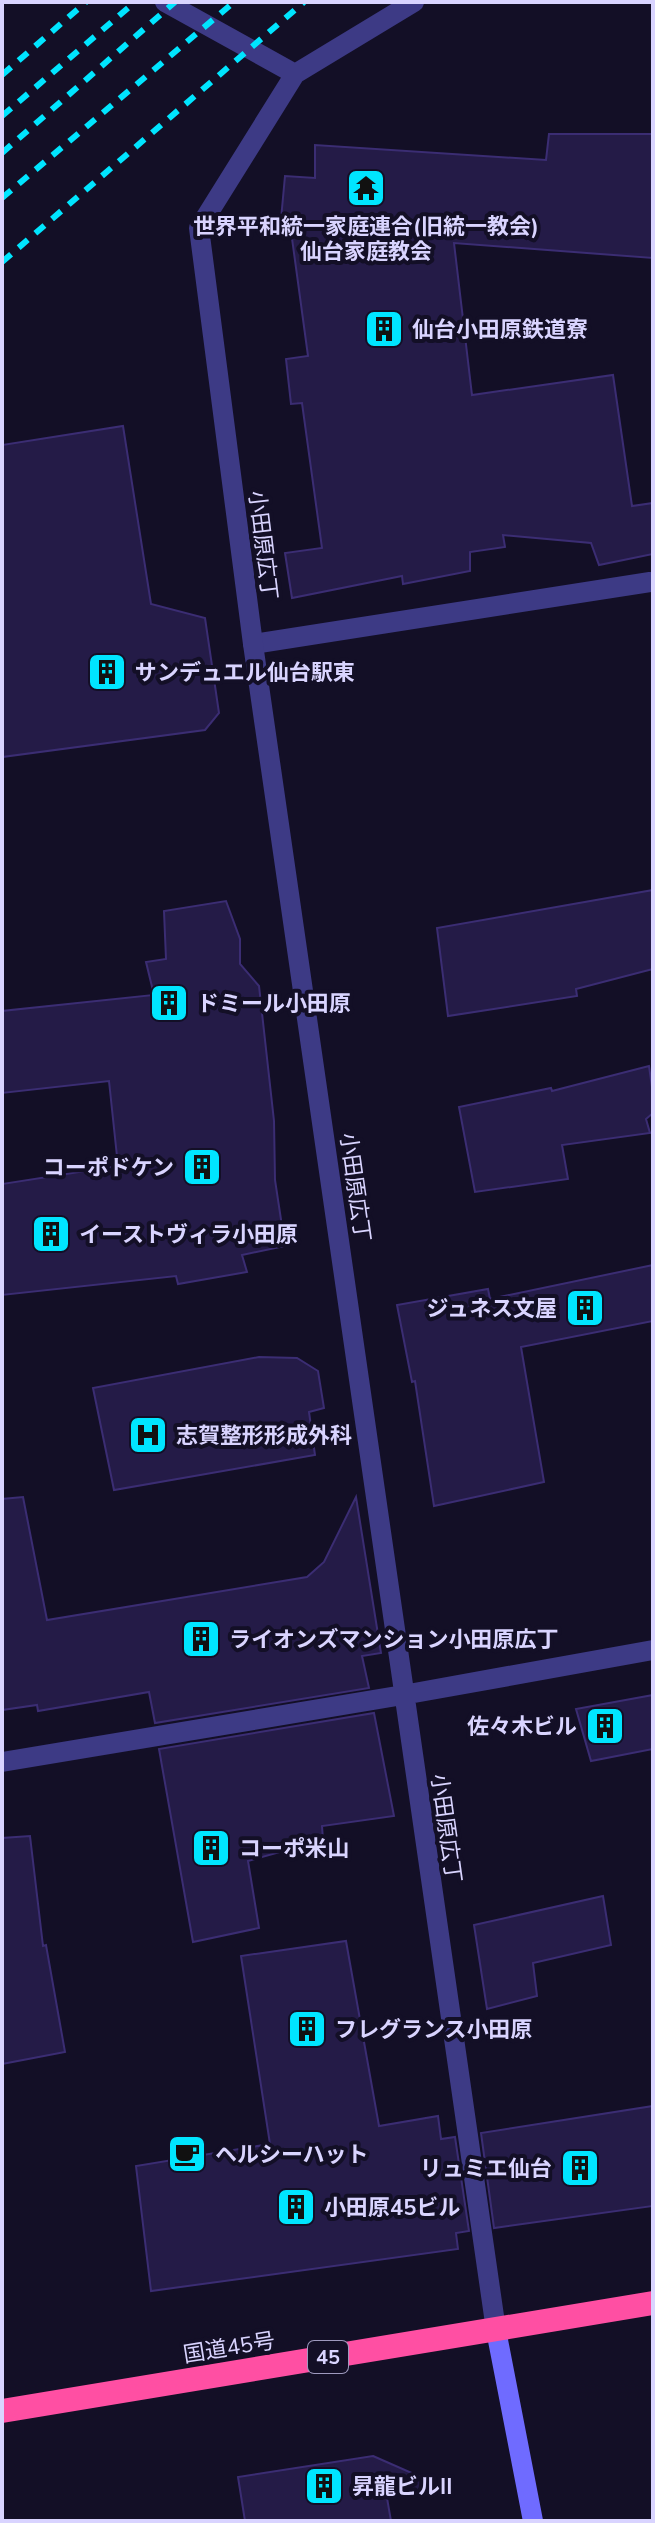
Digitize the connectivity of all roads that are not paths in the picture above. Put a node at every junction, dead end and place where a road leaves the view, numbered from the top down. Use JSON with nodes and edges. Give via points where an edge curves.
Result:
{"nodes":[{"id":1,"x":165,"y":2,"type":"edge"},
{"id":2,"x":414,"y":2,"type":"edge"},
{"id":3,"x":295,"y":74,"type":"junction"},
{"id":4,"x":650,"y":582,"type":"dead end"},
{"id":5,"x":253,"y":644,"type":"junction"},
{"id":6,"x":653,"y":1650,"type":"edge"},
{"id":7,"x":403,"y":1695,"type":"junction"},
{"id":8,"x":2,"y":1762,"type":"edge"},
{"id":9,"x":653,"y":2303,"type":"edge"},
{"id":10,"x":496,"y":2330,"type":"junction"},
{"id":11,"x":2,"y":2411,"type":"edge"},
{"id":12,"x":533,"y":2521,"type":"edge"}],
"edges":[{"from":1,"to":3,"type":"street"},
{"from":2,"to":3,"type":"street"},
{"from":3,"to":5,"type":"street","name":"小田原広丁","via":[[199,228]]},
{"from":4,"to":5,"type":"street"},
{"from":5,"to":7,"type":"street","name":"小田原広丁"},
{"from":6,"to":7,"type":"street"},
{"from":7,"to":8,"type":"street"},
{"from":7,"to":10,"type":"street","name":"小田原広丁"},
{"from":9,"to":10,"type":"highway","name":"国道45号","number":"45"},
{"from":10,"to":11,"type":"highway","name":"国道45号","number":"45"},
{"from":10,"to":12,"type":"street"}]}
